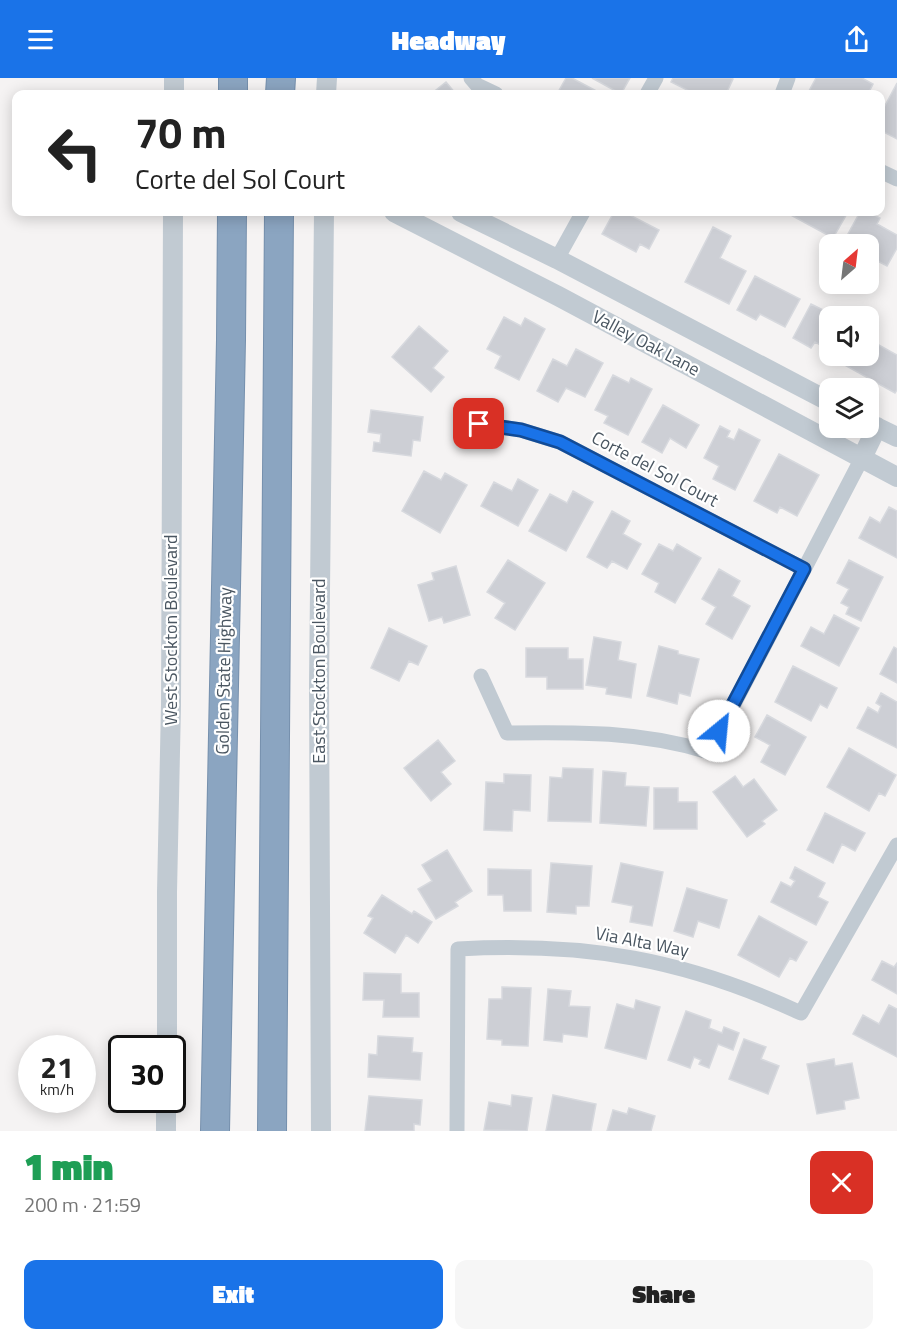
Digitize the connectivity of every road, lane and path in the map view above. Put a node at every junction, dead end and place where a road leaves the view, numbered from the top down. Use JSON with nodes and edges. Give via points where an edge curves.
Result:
{"nodes":[{"id":1,"x":471,"y":78,"type":"edge"},
{"id":2,"x":488,"y":90,"type":"edge"},
{"id":3,"x":173,"y":216,"type":"edge"},
{"id":4,"x":232,"y":216,"type":"edge"},
{"id":5,"x":279,"y":216,"type":"edge"},
{"id":6,"x":324,"y":216,"type":"edge"},
{"id":7,"x":402,"y":216,"type":"edge"},
{"id":8,"x":469,"y":216,"type":"edge"},
{"id":9,"x":581,"y":216,"type":"edge"},
{"id":10,"x":557,"y":259,"type":"junction"},
{"id":11,"x":819,"y":396,"type":"edge"},
{"id":12,"x":479,"y":424,"type":"dead end"},
{"id":13,"x":879,"y":428,"type":"edge"},
{"id":14,"x":869,"y":438,"type":"edge"},
{"id":15,"x":897,"y":438,"type":"edge"},
{"id":16,"x":862,"y":458,"type":"junction"},
{"id":17,"x":897,"y":477,"type":"edge"},
{"id":18,"x":804,"y":569,"type":"junction"},
{"id":19,"x":481,"y":676,"type":"dead end"},
{"id":20,"x":897,"y":845,"type":"edge"},
{"id":21,"x":166,"y":1035,"type":"edge"},
{"id":22,"x":166,"y":1113,"type":"edge"},
{"id":23,"x":166,"y":1131,"type":"edge"},
{"id":24,"x":215,"y":1131,"type":"edge"},
{"id":25,"x":272,"y":1131,"type":"edge"},
{"id":26,"x":321,"y":1131,"type":"edge"},
{"id":27,"x":457,"y":1131,"type":"edge"}],
"edges":[{"from":1,"to":2,"type":"street"},
{"from":3,"to":21,"type":"street","name":"West Stockton Boulevard"},
{"from":4,"to":24,"type":"highway","name":"Golden State Highway"},
{"from":5,"to":25,"type":"highway"},
{"from":6,"to":26,"type":"street","name":"East Stockton Boulevard","via":[[319,673]]},
{"from":7,"to":16,"type":"street","name":"Valley Oak Lane"},
{"from":8,"to":10,"type":"street","name":"Valley Oak Lane"},
{"from":9,"to":10,"type":"street"},
{"from":10,"to":11,"type":"street","name":"Valley Oak Lane"},
{"from":12,"to":18,"type":"street","name":"Corte del Sol Court","via":[[521,430],[560,442]]},
{"from":13,"to":15,"type":"street"},
{"from":14,"to":16,"type":"street"},
{"from":16,"to":17,"type":"street","name":"Valley Oak Lane"},
{"from":16,"to":18,"type":"street"},
{"from":18,"to":19,"type":"street","via":[[709,752],[621,734],[507,733]]},
{"from":20,"to":27,"type":"street","name":"Via Alta Way","via":[[801,1013],[728,982],[640,958],[549,947],[458,949]]},
{"from":22,"to":23,"type":"street"}]}
